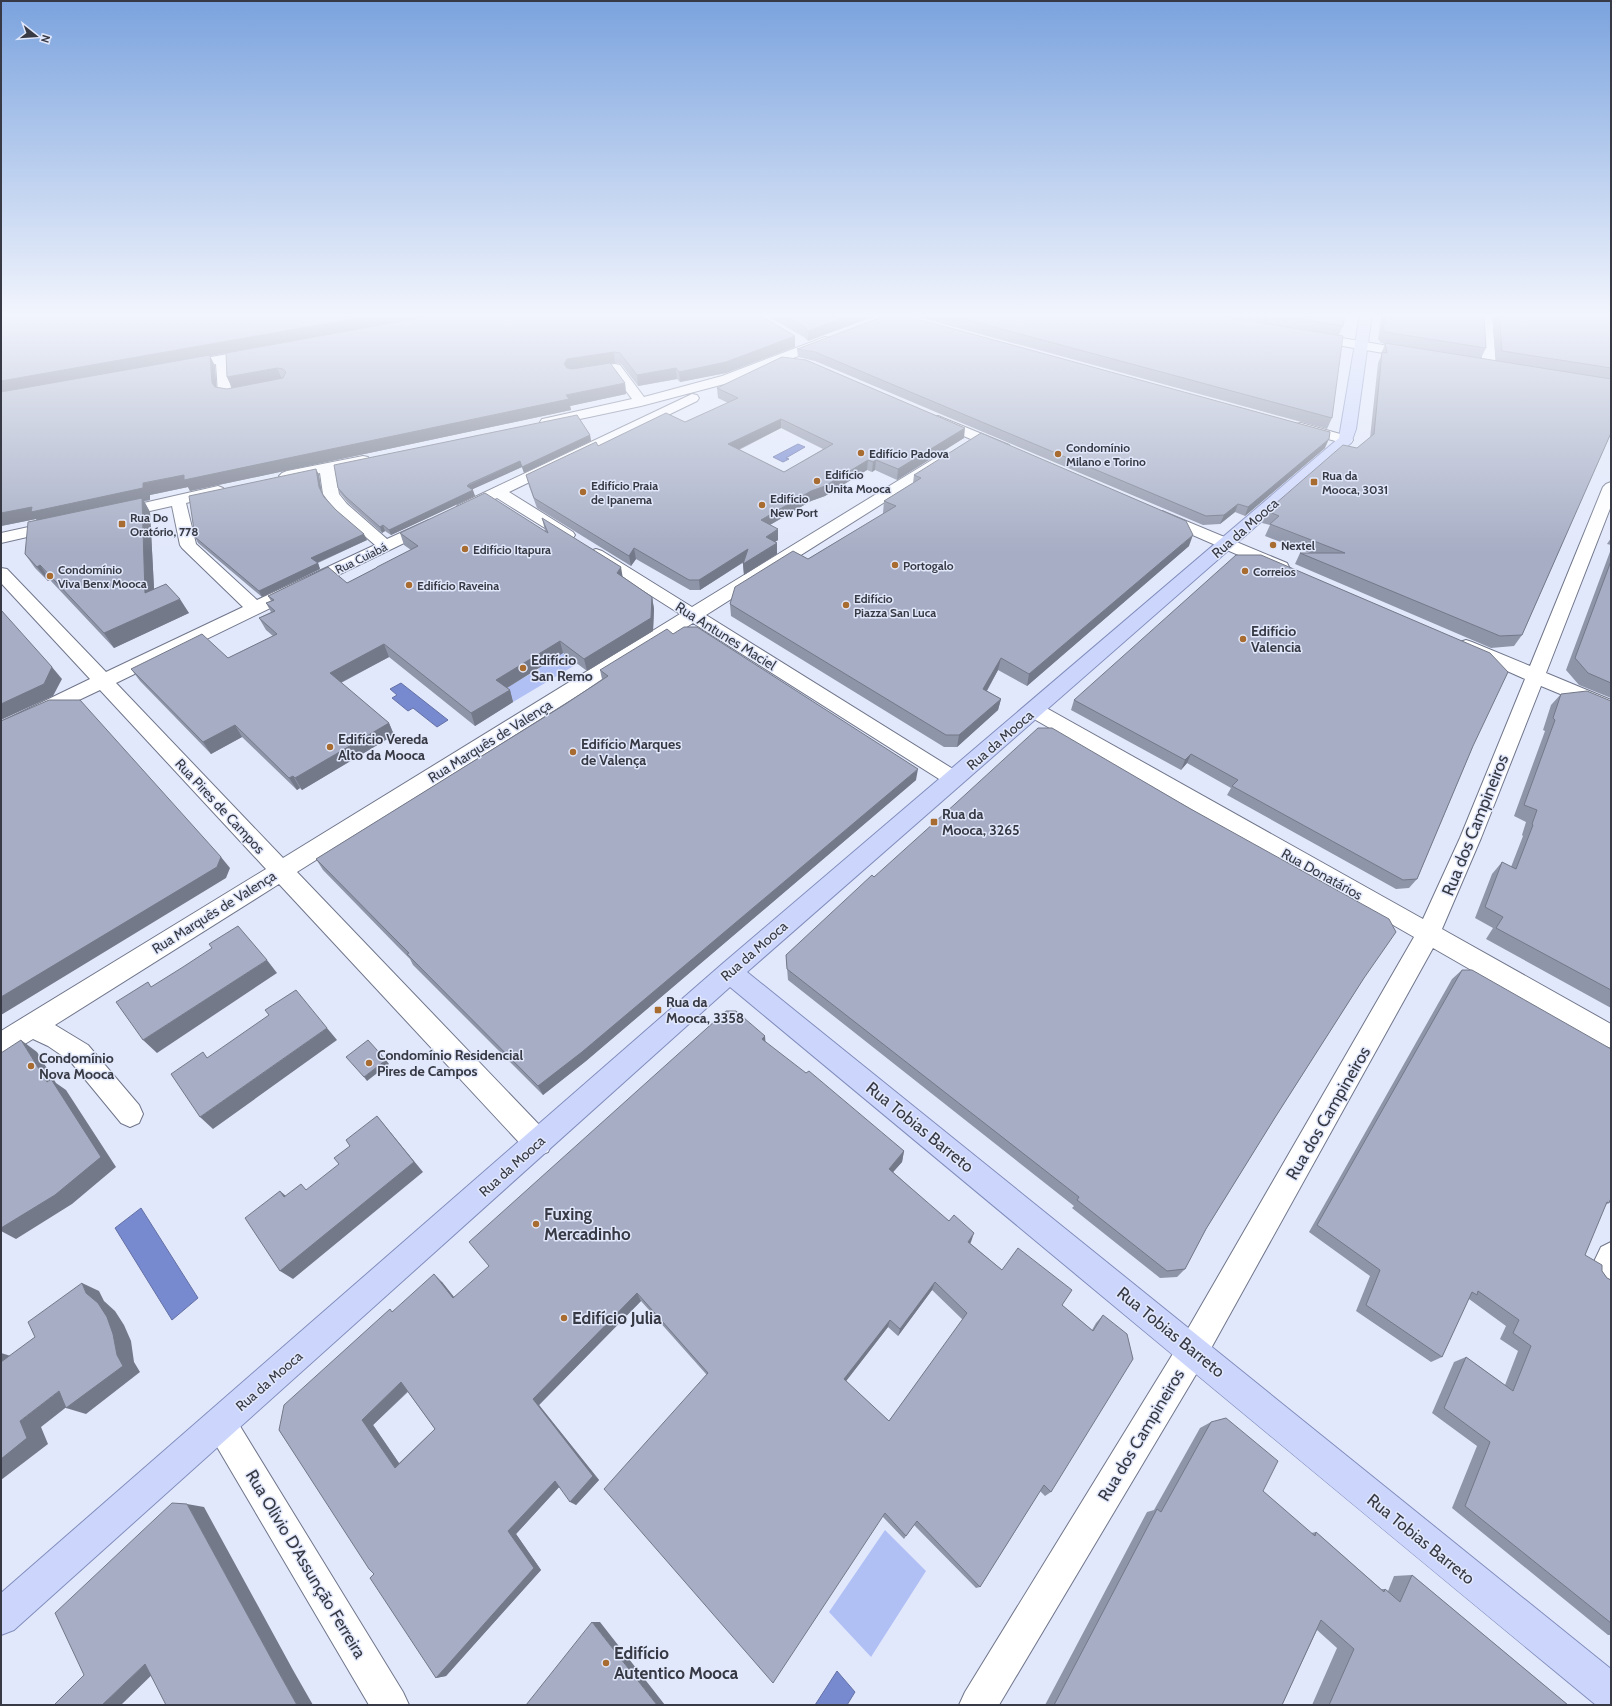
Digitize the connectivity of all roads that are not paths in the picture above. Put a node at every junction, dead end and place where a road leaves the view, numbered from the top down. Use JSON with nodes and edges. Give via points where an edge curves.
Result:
{"nodes":[{"id":1,"x":632,"y":394,"type":"edge"},
{"id":2,"x":673,"y":394,"type":"edge"},
{"id":3,"x":700,"y":394,"type":"edge"},
{"id":4,"x":1353,"y":394,"type":"edge"},
{"id":5,"x":661,"y":397,"type":"junction"},
{"id":6,"x":638,"y":403,"type":"junction"},
{"id":7,"x":922,"y":413,"type":"edge"},
{"id":8,"x":658,"y":416,"type":"junction"},
{"id":9,"x":1285,"y":423,"type":"edge"},
{"id":10,"x":532,"y":425,"type":"edge"},
{"id":11,"x":633,"y":427,"type":"junction"},
{"id":12,"x":978,"y":437,"type":"junction"},
{"id":13,"x":1346,"y":440,"type":"junction"},
{"id":14,"x":1018,"y":454,"type":"edge"},
{"id":15,"x":381,"y":456,"type":"edge"},
{"id":16,"x":327,"y":467,"type":"junction"},
{"id":17,"x":275,"y":479,"type":"edge"},
{"id":18,"x":230,"y":488,"type":"edge"},
{"id":19,"x":1611,"y":488,"type":"edge"},
{"id":20,"x":499,"y":492,"type":"junction"},
{"id":21,"x":178,"y":500,"type":"junction"},
{"id":22,"x":1148,"y":510,"type":"edge"},
{"id":23,"x":104,"y":516,"type":"edge"},
{"id":24,"x":1605,"y":517,"type":"edge"},
{"id":25,"x":68,"y":523,"type":"edge"},
{"id":26,"x":1,"y":538,"type":"edge"},
{"id":27,"x":1228,"y":544,"type":"junction"},
{"id":28,"x":386,"y":546,"type":"junction"},
{"id":29,"x":1,"y":573,"type":"edge"},
{"id":30,"x":1298,"y":574,"type":"edge"},
{"id":31,"x":256,"y":608,"type":"junction"},
{"id":32,"x":694,"y":615,"type":"junction"},
{"id":33,"x":1451,"y":639,"type":"edge"},
{"id":34,"x":1537,"y":676,"type":"junction"},
{"id":35,"x":104,"y":681,"type":"junction"},
{"id":36,"x":1611,"y":708,"type":"edge"},
{"id":37,"x":1034,"y":710,"type":"junction"},
{"id":38,"x":1,"y":730,"type":"edge"},
{"id":39,"x":954,"y":779,"type":"junction"},
{"id":40,"x":280,"y":871,"type":"junction"},
{"id":41,"x":1429,"y":934,"type":"junction"},
{"id":42,"x":730,"y":972,"type":"junction"},
{"id":43,"x":32,"y":1026,"type":"junction"},
{"id":44,"x":1611,"y":1037,"type":"edge"},
{"id":45,"x":1,"y":1045,"type":"edge"},
{"id":46,"x":130,"y":1114,"type":"dead end"},
{"id":47,"x":538,"y":1143,"type":"junction"},
{"id":48,"x":1193,"y":1350,"type":"junction"},
{"id":49,"x":221,"y":1424,"type":"junction"},
{"id":50,"x":1,"y":1617,"type":"edge"},
{"id":51,"x":1610,"y":1688,"type":"edge"},
{"id":52,"x":390,"y":1705,"type":"edge"},
{"id":53,"x":978,"y":1705,"type":"edge"}],
"edges":[{"from":1,"to":6,"type":"street"},
{"from":2,"to":5,"type":"street"},
{"from":3,"to":8,"type":"street","name":"Rua Cuiabá"},
{"from":4,"to":13,"type":"main road"},
{"from":5,"to":6,"type":"street"},
{"from":5,"to":8,"type":"street","via":[[664,402]]},
{"from":6,"to":10,"type":"street"},
{"from":6,"to":11,"type":"street","via":[[638,417]]},
{"from":7,"to":12,"type":"street"},
{"from":8,"to":11,"type":"street","name":"Rua Cuiabá"},
{"from":9,"to":13,"type":"street"},
{"from":11,"to":20,"type":"street","name":"Rua Cuiabá"},
{"from":12,"to":14,"type":"street"},
{"from":12,"to":32,"type":"street","name":"Rua Marquês de Valença"},
{"from":13,"to":27,"type":"main road","name":"Rua da Mooca"},
{"from":15,"to":16,"type":"street"},
{"from":16,"to":17,"type":"street"},
{"from":16,"to":28,"type":"street","via":[[331,494]]},
{"from":18,"to":21,"type":"street"},
{"from":19,"to":24,"type":"street","name":"Rua dos Campineiros"},
{"from":20,"to":28,"type":"street","name":"Rua Cuiabá"},
{"from":20,"to":32,"type":"street","name":"Rua Antunes Maciel"},
{"from":21,"to":23,"type":"street"},
{"from":21,"to":31,"type":"street","via":[[188,545],[201,560]]},
{"from":22,"to":27,"type":"street"},
{"from":24,"to":34,"type":"street","name":"Rua dos Campineiros"},
{"from":25,"to":26,"type":"street"},
{"from":27,"to":30,"type":"street"},
{"from":27,"to":37,"type":"main road","name":"Rua da Mooca"},
{"from":28,"to":31,"type":"street","name":"Rua Cuiabá"},
{"from":29,"to":35,"type":"street","name":"Rua Pires de Campos"},
{"from":31,"to":35,"type":"street","name":"Rua Cuiabá"},
{"from":32,"to":39,"type":"street","name":"Rua Antunes Maciel"},
{"from":32,"to":40,"type":"street","name":"Rua Marquês de Valença"},
{"from":33,"to":34,"type":"street"},
{"from":34,"to":36,"type":"street"},
{"from":34,"to":41,"type":"street","name":"Rua dos Campineiros"},
{"from":35,"to":38,"type":"street","name":"Rua Cuiabá"},
{"from":35,"to":40,"type":"street","name":"Rua Pires de Campos"},
{"from":37,"to":39,"type":"main road","name":"Rua da Mooca"},
{"from":37,"to":41,"type":"street","name":"Rua Donatários"},
{"from":39,"to":42,"type":"main road","name":"Rua da Mooca"},
{"from":40,"to":43,"type":"street","name":"Rua Marquês de Valença"},
{"from":40,"to":47,"type":"street","name":"Rua Pires de Campos"},
{"from":41,"to":44,"type":"street","name":"Rua Donatários"},
{"from":41,"to":48,"type":"street","name":"Rua dos Campineiros"},
{"from":42,"to":47,"type":"main road","name":"Rua da Mooca"},
{"from":42,"to":48,"type":"main road","name":"Rua Tobias Barreto"},
{"from":43,"to":45,"type":"street","name":"Rua Marquês de Valença"},
{"from":43,"to":46,"type":"street","via":[[57,1038],[79,1053]]},
{"from":47,"to":49,"type":"main road","name":"Rua da Mooca"},
{"from":48,"to":51,"type":"main road","name":"Rua Tobias Barreto","via":[[1331,1466]]},
{"from":48,"to":53,"type":"street","name":"Rua dos Campineiros"},
{"from":49,"to":50,"type":"main road","name":"Rua da Mooca"},
{"from":49,"to":52,"type":"street","name":"Rua Olivio D'Assunção Ferreira"}]}
